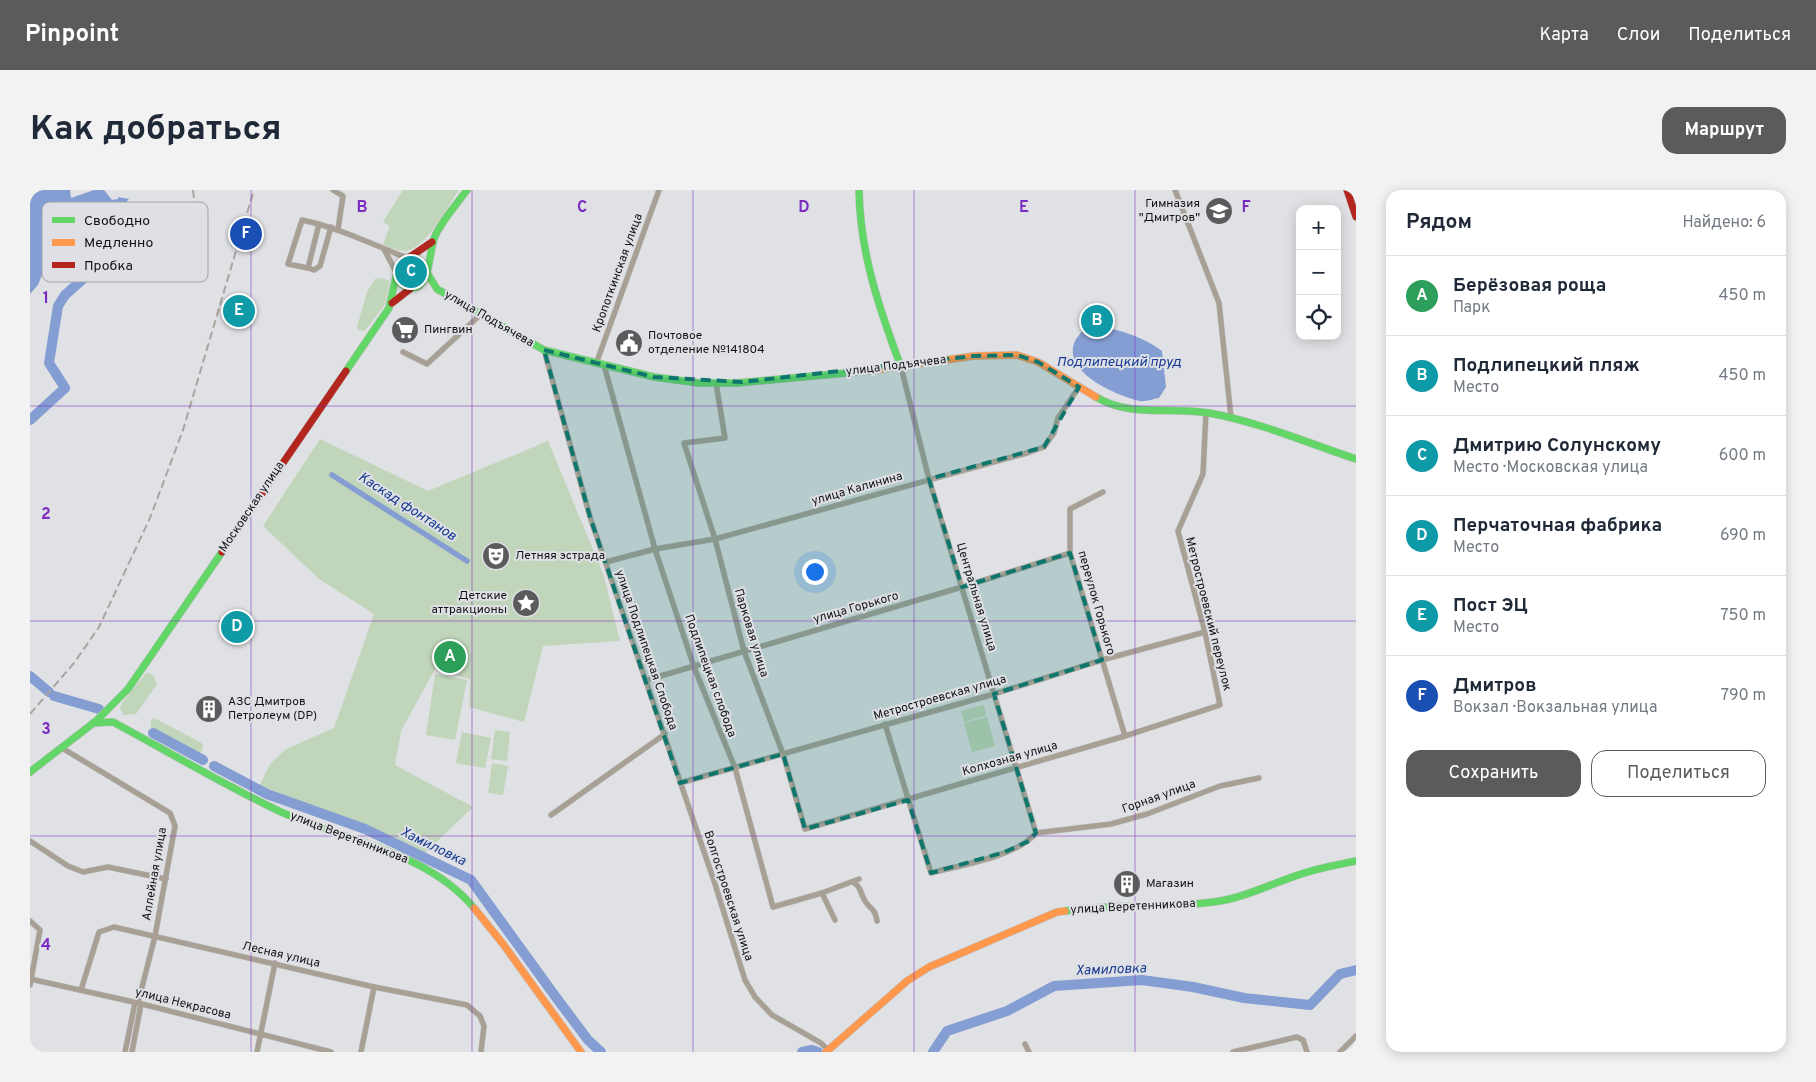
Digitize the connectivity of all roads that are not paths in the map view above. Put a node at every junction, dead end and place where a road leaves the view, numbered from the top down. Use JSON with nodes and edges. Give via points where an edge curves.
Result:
{"nodes":[{"id":1,"x":333,"y":190,"type":"edge"},
{"id":2,"x":467,"y":190,"type":"edge"},
{"id":3,"x":659,"y":190,"type":"edge"},
{"id":4,"x":859,"y":190,"type":"edge"},
{"id":5,"x":1175,"y":190,"type":"edge"},
{"id":6,"x":1347,"y":190,"type":"edge"},
{"id":7,"x":1356,"y":217,"type":"edge"},
{"id":8,"x":319,"y":224,"type":"junction"},
{"id":9,"x":331,"y":227,"type":"junction"},
{"id":10,"x":338,"y":228,"type":"junction"},
{"id":11,"x":432,"y":242,"type":"junction"},
{"id":12,"x":383,"y":248,"type":"junction"},
{"id":13,"x":408,"y":258,"type":"junction"},
{"id":14,"x":308,"y":268,"type":"junction"},
{"id":15,"x":427,"y":270,"type":"junction"},
{"id":16,"x":396,"y":275,"type":"junction"},
{"id":17,"x":414,"y":288,"type":"junction"},
{"id":18,"x":436,"y":288,"type":"junction"},
{"id":19,"x":392,"y":303,"type":"junction"},
{"id":20,"x":480,"y":314,"type":"junction"},
{"id":21,"x":544,"y":350,"type":"junction"},
{"id":22,"x":403,"y":352,"type":"dead end"},
{"id":23,"x":596,"y":364,"type":"junction"},
{"id":24,"x":604,"y":365,"type":"junction"},
{"id":25,"x":901,"y":367,"type":"junction"},
{"id":26,"x":716,"y":383,"type":"junction"},
{"id":27,"x":1079,"y":387,"type":"junction"},
{"id":28,"x":1206,"y":412,"type":"junction"},
{"id":29,"x":1231,"y":417,"type":"junction"},
{"id":30,"x":1356,"y":459,"type":"edge"},
{"id":31,"x":929,"y":479,"type":"junction"},
{"id":32,"x":1103,"y":492,"type":"dead end"},
{"id":33,"x":715,"y":539,"type":"junction"},
{"id":34,"x":655,"y":549,"type":"junction"},
{"id":35,"x":1070,"y":553,"type":"junction"},
{"id":36,"x":606,"y":562,"type":"junction"},
{"id":37,"x":962,"y":588,"type":"junction"},
{"id":38,"x":1205,"y":632,"type":"junction"},
{"id":39,"x":744,"y":650,"type":"junction"},
{"id":40,"x":1102,"y":660,"type":"junction"},
{"id":41,"x":694,"y":667,"type":"junction"},
{"id":42,"x":647,"y":680,"type":"junction"},
{"id":43,"x":994,"y":694,"type":"junction"},
{"id":44,"x":1220,"y":705,"type":"joint"},
{"id":45,"x":94,"y":722,"type":"junction"},
{"id":46,"x":885,"y":724,"type":"junction"},
{"id":47,"x":665,"y":734,"type":"junction"},
{"id":48,"x":1126,"y":736,"type":"junction"},
{"id":49,"x":62,"y":748,"type":"junction"},
{"id":50,"x":783,"y":754,"type":"junction"},
{"id":51,"x":1015,"y":767,"type":"junction"},
{"id":52,"x":735,"y":768,"type":"junction"},
{"id":53,"x":30,"y":772,"type":"edge"},
{"id":54,"x":1259,"y":778,"type":"dead end"},
{"id":55,"x":680,"y":783,"type":"junction"},
{"id":56,"x":908,"y":800,"type":"junction"},
{"id":57,"x":550,"y":815,"type":"dead end"},
{"id":58,"x":805,"y":829,"type":"joint"},
{"id":59,"x":1036,"y":833,"type":"junction"},
{"id":60,"x":30,"y":841,"type":"edge"},
{"id":61,"x":1356,"y":861,"type":"edge"},
{"id":62,"x":166,"y":879,"type":"junction"},
{"id":63,"x":860,"y":879,"type":"dead end"},
{"id":64,"x":853,"y":882,"type":"junction"},
{"id":65,"x":822,"y":893,"type":"junction"},
{"id":66,"x":835,"y":920,"type":"dead end"},
{"id":67,"x":30,"y":921,"type":"edge"},
{"id":68,"x":878,"y":921,"type":"dead end"},
{"id":69,"x":155,"y":936,"type":"junction"},
{"id":70,"x":275,"y":963,"type":"junction"},
{"id":71,"x":30,"y":981,"type":"edge"},
{"id":72,"x":374,"y":987,"type":"junction"},
{"id":73,"x":81,"y":990,"type":"junction"},
{"id":74,"x":138,"y":1003,"type":"junction"},
{"id":75,"x":262,"y":1034,"type":"junction"},
{"id":76,"x":1356,"y":1036,"type":"edge"},
{"id":77,"x":1025,"y":1044,"type":"dead end"},
{"id":78,"x":827,"y":1051,"type":"edge"},
{"id":79,"x":126,"y":1052,"type":"edge"},
{"id":80,"x":132,"y":1052,"type":"edge"},
{"id":81,"x":257,"y":1052,"type":"edge"},
{"id":82,"x":331,"y":1052,"type":"edge"},
{"id":83,"x":362,"y":1052,"type":"edge"},
{"id":84,"x":481,"y":1052,"type":"edge"},
{"id":85,"x":581,"y":1052,"type":"edge"},
{"id":86,"x":1029,"y":1052,"type":"edge"},
{"id":87,"x":1233,"y":1052,"type":"edge"},
{"id":88,"x":1306,"y":1052,"type":"edge"},
{"id":89,"x":1340,"y":1052,"type":"edge"}],
"edges":[{"from":1,"to":10,"type":"street","via":[[343,196]]},
{"from":2,"to":11,"type":"main road","name":"Московская улица"},
{"from":3,"to":23,"type":"street","name":"Кропоткинская улица"},
{"from":4,"to":25,"type":"main road","via":[[864,261]]},
{"from":5,"to":29,"type":"street","via":[[1219,303]]},
{"from":6,"to":7,"type":"main road"},
{"from":8,"to":9,"type":"street"},
{"from":8,"to":14,"type":"street"},
{"from":8,"to":14,"type":"street","via":[[301,220],[287,263]]},
{"from":9,"to":10,"type":"street"},
{"from":9,"to":14,"type":"street","via":[[320,266],[314,270]]},
{"from":10,"to":12,"type":"street"},
{"from":11,"to":13,"type":"main road","name":"Московская улица"},
{"from":11,"to":15,"type":"main road","name":"Московская улица"},
{"from":12,"to":13,"type":"street"},
{"from":12,"to":16,"type":"street"},
{"from":13,"to":15,"type":"main road","via":[[421,261]]},
{"from":13,"to":16,"type":"main road","name":"Московская улица","via":[[399,263]]},
{"from":15,"to":17,"type":"main road","name":"Московская улица","via":[[424,282]]},
{"from":15,"to":18,"type":"main road","name":"улица Подъячева"},
{"from":16,"to":17,"type":"main road","via":[[402,285]]},
{"from":16,"to":19,"type":"main road","name":"Московская улица"},
{"from":17,"to":18,"type":"main road","name":"улица Подъячева"},
{"from":17,"to":19,"type":"main road","name":"Московская улица"},
{"from":18,"to":20,"type":"main road","name":"улица Подъячева"},
{"from":19,"to":45,"type":"main road","name":"Московская улица","via":[[146,664]]},
{"from":20,"to":21,"type":"main road","name":"улица Подъячева"},
{"from":20,"to":22,"type":"street","via":[[427,364]]},
{"from":21,"to":23,"type":"main road","name":"улица Подъячева"},
{"from":21,"to":36,"type":"street","name":"улица Подлипецкая Слобода","via":[[590,517]]},
{"from":23,"to":24,"type":"main road","name":"улица Подъячева"},
{"from":24,"to":26,"type":"main road","name":"улица Подъячева","via":[[654,377]]},
{"from":24,"to":34,"type":"street","name":"Подлипецкая слобода"},
{"from":25,"to":26,"type":"main road","name":"улица Подъячева","via":[[785,380]]},
{"from":25,"to":27,"type":"main road","name":"улица Подъячева","via":[[974,356],[1017,355],[1038,362]]},
{"from":25,"to":31,"type":"street","name":"Центральная улица"},
{"from":26,"to":33,"type":"street","name":"Парковая улица","via":[[724,438],[684,443]]},
{"from":27,"to":28,"type":"main road","name":"улица Подъячева","via":[[1106,403],[1141,411]]},
{"from":27,"to":31,"type":"street","name":"улица Калинина","via":[[1058,418],[1054,433],[1044,447]]},
{"from":28,"to":29,"type":"main road","name":"улица Подъячева"},
{"from":28,"to":38,"type":"street","name":"Метростроевский переулок","via":[[1203,474],[1178,531]]},
{"from":29,"to":30,"type":"main road","name":"улица Подъячева"},
{"from":31,"to":33,"type":"street","name":"улица Калинина"},
{"from":31,"to":37,"type":"street","name":"Центральная улица"},
{"from":32,"to":35,"type":"street","name":"переулок Горького","via":[[1070,509]]},
{"from":33,"to":34,"type":"street","name":"улица Калинина"},
{"from":33,"to":39,"type":"street","name":"Парковая улица"},
{"from":34,"to":36,"type":"street","name":"улица Калинина"},
{"from":34,"to":41,"type":"street","name":"Подлипецкая слобода"},
{"from":35,"to":37,"type":"street","name":"улица Горького"},
{"from":35,"to":40,"type":"street","name":"переулок Горького"},
{"from":36,"to":42,"type":"street","name":"улица Подлипецкая Слобода"},
{"from":37,"to":39,"type":"street","name":"улица Горького"},
{"from":37,"to":43,"type":"street","name":"Центральная улица"},
{"from":38,"to":40,"type":"street","name":"Метростроевская улица"},
{"from":38,"to":44,"type":"street","name":"Метростроевский переулок"},
{"from":39,"to":41,"type":"street","name":"улица Горького"},
{"from":39,"to":50,"type":"street","name":"Парковая улица"},
{"from":40,"to":43,"type":"street","name":"Метростроевская улица"},
{"from":40,"to":48,"type":"street","name":"переулок Горького"},
{"from":41,"to":42,"type":"street","name":"улица Горького"},
{"from":41,"to":52,"type":"street","name":"Подлипецкая слобода"},
{"from":42,"to":47,"type":"street","name":"улица Подлипецкая Слобода"},
{"from":43,"to":46,"type":"street","name":"Метростроевская улица"},
{"from":43,"to":51,"type":"street","name":"Центральная улица"},
{"from":44,"to":48,"type":"street","name":"Колхозная улица"},
{"from":45,"to":49,"type":"main road","name":"Московская улица"},
{"from":45,"to":85,"type":"main road","name":"улица Веретенникова","via":[[113,722],[282,812],[385,850],[432,873],[468,901]]},
{"from":46,"to":50,"type":"street","name":"Метростроевская улица"},
{"from":46,"to":56,"type":"street"},
{"from":47,"to":55,"type":"street","name":"улица Подлипецкая Слобода"},
{"from":47,"to":57,"type":"street"},
{"from":48,"to":51,"type":"street","name":"Колхозная улица"},
{"from":49,"to":53,"type":"main road","name":"Московская улица"},
{"from":49,"to":62,"type":"street","name":"Аллейная улица","via":[[170,812],[174,826]]},
{"from":50,"to":52,"type":"street","name":"Метростроевская улица"},
{"from":50,"to":58,"type":"street","name":"Парковая улица"},
{"from":51,"to":56,"type":"street","name":"Колхозная улица"},
{"from":51,"to":59,"type":"street","name":"Центральная улица"},
{"from":52,"to":55,"type":"street","name":"Метростроевская улица"},
{"from":52,"to":65,"type":"street","name":"Подлипецкая слобода","via":[[774,907]]},
{"from":54,"to":59,"type":"street","name":"Горная улица","via":[[1220,786],[1111,824]]},
{"from":55,"to":78,"type":"street","name":"Волгостроевская улица","via":[[745,980],[772,1016],[821,1043]]},
{"from":56,"to":58,"type":"street","name":"Колхозная улица"},
{"from":56,"to":59,"type":"street","via":[[931,873],[1006,852],[1029,841]]},
{"from":60,"to":62,"type":"street","via":[[83,872],[108,867]]},
{"from":61,"to":78,"type":"main road","name":"улица Веретенникова","via":[[1311,871],[1215,902],[1084,907],[1049,915],[929,967],[907,981]]},
{"from":62,"to":69,"type":"street","name":"Аллейная улица"},
{"from":63,"to":64,"type":"street","name":"Подлипецкая слобода"},
{"from":64,"to":65,"type":"street","name":"Подлипецкая слобода"},
{"from":64,"to":68,"type":"street","via":[[860,887],[866,902],[875,909]]},
{"from":65,"to":66,"type":"street"},
{"from":67,"to":71,"type":"street","via":[[40,930]]},
{"from":69,"to":70,"type":"street","name":"Лесная улица"},
{"from":69,"to":73,"type":"street","name":"Лесная улица","via":[[114,927],[99,932]]},
{"from":69,"to":74,"type":"street","name":"Аллейная улица"},
{"from":70,"to":72,"type":"street","name":"Лесная улица"},
{"from":70,"to":75,"type":"street"},
{"from":71,"to":73,"type":"street","name":"улица Некрасова"},
{"from":72,"to":83,"type":"street"},
{"from":72,"to":84,"type":"street","name":"Лесная улица","via":[[474,1009],[484,1026]]},
{"from":73,"to":74,"type":"street","name":"улица Некрасова"},
{"from":74,"to":75,"type":"street","name":"улица Некрасова"},
{"from":74,"to":79,"type":"street","name":"Аллейная улица"},
{"from":74,"to":80,"type":"street","name":"Аллейная улица"},
{"from":75,"to":81,"type":"street"},
{"from":75,"to":82,"type":"street","name":"улица Некрасова"},
{"from":76,"to":89,"type":"street"},
{"from":77,"to":86,"type":"street"},
{"from":87,"to":88,"type":"street","via":[[1297,1037],[1303,1040]]}]}
